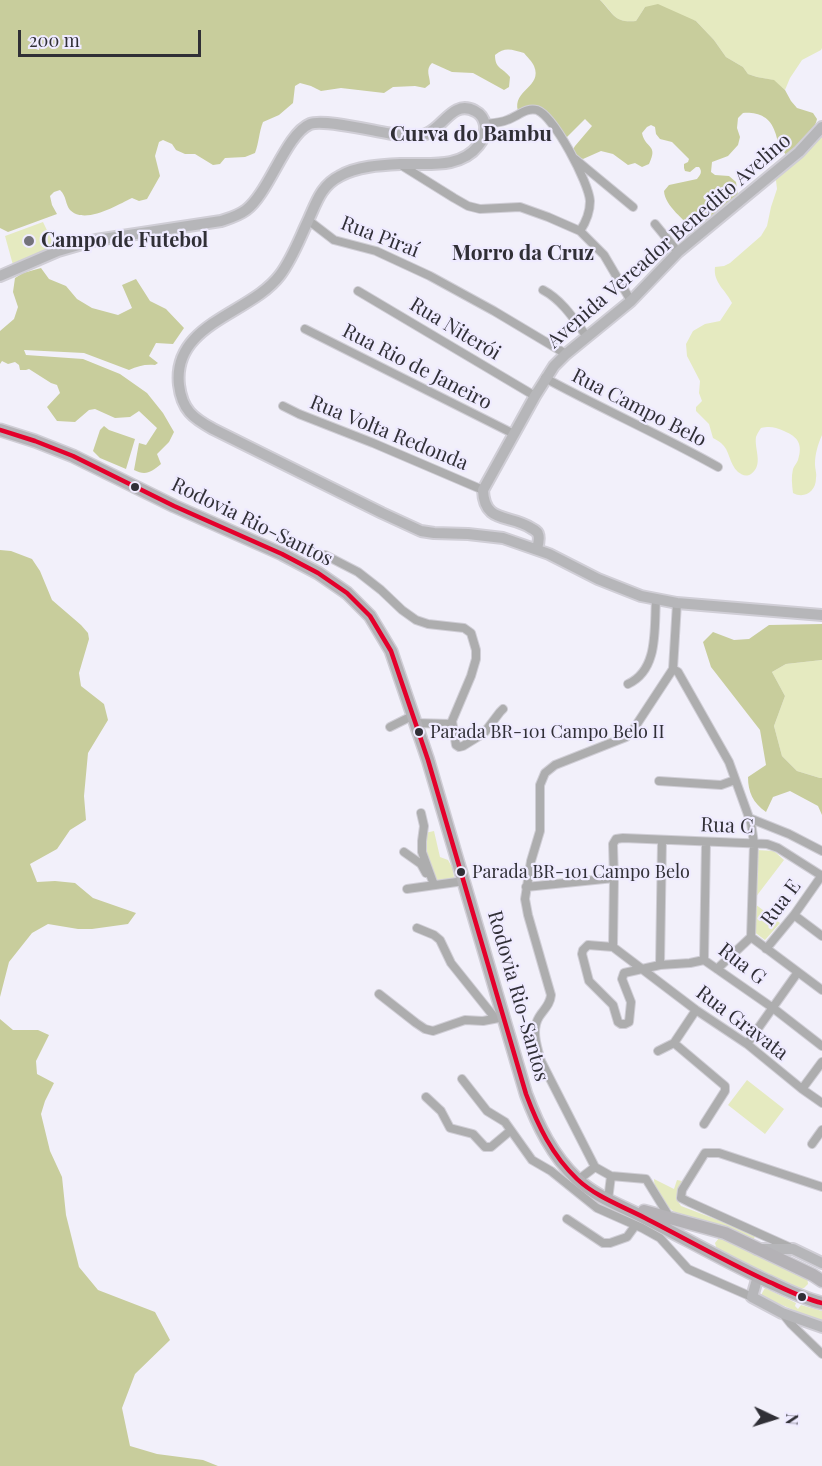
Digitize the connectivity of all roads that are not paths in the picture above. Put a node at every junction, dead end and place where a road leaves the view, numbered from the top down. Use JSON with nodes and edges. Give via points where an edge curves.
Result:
{"nodes":[{"id":1,"x":484,"y":124,"type":"junction"},
{"id":2,"x":822,"y":127,"type":"edge"},
{"id":3,"x":572,"y":156,"type":"junction"},
{"id":4,"x":400,"y":164,"type":"junction"},
{"id":5,"x":633,"y":207,"type":"dead end"},
{"id":6,"x":308,"y":220,"type":"junction"},
{"id":7,"x":655,"y":224,"type":"dead end"},
{"id":8,"x":580,"y":231,"type":"junction"},
{"id":9,"x":678,"y":252,"type":"junction"},
{"id":10,"x":1,"y":276,"type":"edge"},
{"id":11,"x":543,"y":290,"type":"dead end"},
{"id":12,"x":358,"y":291,"type":"dead end"},
{"id":13,"x":631,"y":301,"type":"junction"},
{"id":14,"x":305,"y":329,"type":"dead end"},
{"id":15,"x":587,"y":337,"type":"junction"},
{"id":16,"x":566,"y":354,"type":"junction"},
{"id":17,"x":545,"y":378,"type":"junction"},
{"id":18,"x":535,"y":396,"type":"junction"},
{"id":19,"x":283,"y":406,"type":"dead end"},
{"id":20,"x":0,"y":421,"type":"edge"},
{"id":21,"x":4,"y":431,"type":"edge"},
{"id":22,"x":514,"y":434,"type":"junction"},
{"id":23,"x":718,"y":467,"type":"dead end"},
{"id":24,"x":483,"y":490,"type":"junction"},
{"id":25,"x":537,"y":549,"type":"junction"},
{"id":26,"x":325,"y":555,"type":"dead end"},
{"id":27,"x":656,"y":600,"type":"junction"},
{"id":28,"x":677,"y":603,"type":"junction"},
{"id":29,"x":822,"y":615,"type":"edge"},
{"id":30,"x":673,"y":669,"type":"junction"},
{"id":31,"x":628,"y":684,"type":"dead end"},
{"id":32,"x":503,"y":709,"type":"dead end"},
{"id":33,"x":414,"y":720,"type":"junction"},
{"id":34,"x":452,"y":724,"type":"junction"},
{"id":35,"x":390,"y":727,"type":"dead end"},
{"id":36,"x":735,"y":780,"type":"junction"},
{"id":37,"x":659,"y":781,"type":"dead end"},
{"id":38,"x":421,"y":813,"type":"dead end"},
{"id":39,"x":749,"y":818,"type":"junction"},
{"id":40,"x":662,"y":840,"type":"junction"},
{"id":41,"x":706,"y":842,"type":"junction"},
{"id":42,"x":753,"y":843,"type":"junction"},
{"id":43,"x":822,"y":851,"type":"edge"},
{"id":44,"x":404,"y":852,"type":"dead end"},
{"id":45,"x":822,"y":876,"type":"edge"},
{"id":46,"x":614,"y":878,"type":"junction"},
{"id":47,"x":464,"y":881,"type":"junction"},
{"id":48,"x":431,"y":886,"type":"junction"},
{"id":49,"x":526,"y":887,"type":"junction"},
{"id":50,"x":407,"y":889,"type":"dead end"},
{"id":51,"x":794,"y":915,"type":"junction"},
{"id":52,"x":417,"y":928,"type":"dead end"},
{"id":53,"x":822,"y":936,"type":"edge"},
{"id":54,"x":751,"y":937,"type":"junction"},
{"id":55,"x":613,"y":947,"type":"junction"},
{"id":56,"x":766,"y":949,"type":"junction"},
{"id":57,"x":704,"y":960,"type":"junction"},
{"id":58,"x":660,"y":966,"type":"junction"},
{"id":59,"x":717,"y":969,"type":"junction"},
{"id":60,"x":642,"y":970,"type":"junction"},
{"id":61,"x":798,"y":972,"type":"junction"},
{"id":62,"x":822,"y":990,"type":"edge"},
{"id":63,"x":379,"y":994,"type":"dead end"},
{"id":64,"x":772,"y":1008,"type":"junction"},
{"id":65,"x":696,"y":1010,"type":"junction"},
{"id":66,"x":500,"y":1017,"type":"junction"},
{"id":67,"x":674,"y":1043,"type":"junction"},
{"id":68,"x":747,"y":1044,"type":"junction"},
{"id":69,"x":822,"y":1046,"type":"edge"},
{"id":70,"x":658,"y":1051,"type":"dead end"},
{"id":71,"x":822,"y":1062,"type":"edge"},
{"id":72,"x":462,"y":1079,"type":"dead end"},
{"id":73,"x":802,"y":1089,"type":"junction"},
{"id":74,"x":426,"y":1097,"type":"dead end"},
{"id":75,"x":822,"y":1103,"type":"edge"},
{"id":76,"x":705,"y":1124,"type":"dead end"},
{"id":77,"x":822,"y":1130,"type":"edge"},
{"id":78,"x":510,"y":1131,"type":"junction"},
{"id":79,"x":812,"y":1144,"type":"dead end"},
{"id":80,"x":595,"y":1167,"type":"junction"},
{"id":81,"x":611,"y":1176,"type":"junction"},
{"id":82,"x":578,"y":1180,"type":"junction"},
{"id":83,"x":822,"y":1186,"type":"edge"},
{"id":84,"x":608,"y":1200,"type":"junction"},
{"id":85,"x":622,"y":1206,"type":"junction"},
{"id":86,"x":670,"y":1218,"type":"junction"},
{"id":87,"x":567,"y":1219,"type":"dead end"},
{"id":88,"x":635,"y":1226,"type":"junction"},
{"id":89,"x":725,"y":1233,"type":"junction"},
{"id":90,"x":756,"y":1249,"type":"junction"},
{"id":91,"x":793,"y":1249,"type":"junction"},
{"id":92,"x":712,"y":1253,"type":"junction"},
{"id":93,"x":822,"y":1263,"type":"edge"},
{"id":94,"x":758,"y":1276,"type":"junction"},
{"id":95,"x":818,"y":1278,"type":"edge"},
{"id":96,"x":752,"y":1297,"type":"junction"},
{"id":97,"x":802,"y":1298,"type":"junction"},
{"id":98,"x":822,"y":1303,"type":"edge"},
{"id":99,"x":782,"y":1313,"type":"junction"},
{"id":100,"x":822,"y":1327,"type":"edge"},
{"id":101,"x":822,"y":1354,"type":"edge"}],
"edges":[{"from":1,"to":3,"type":"street","via":[[504,121],[524,111],[537,111],[551,122]]},
{"from":1,"to":4,"type":"main road","via":[[483,139],[462,159]]},
{"from":1,"to":10,"type":"main road","via":[[482,116],[466,108],[458,109],[431,132],[419,136],[325,122],[309,124],[291,141],[257,198],[236,216],[96,240],[58,251]]},
{"from":2,"to":9,"type":"main road","name":"Avenida Vereador Benedito Avelino","via":[[799,152]]},
{"from":3,"to":5,"type":"street"},
{"from":3,"to":8,"type":"street","via":[[589,194],[589,212]]},
{"from":4,"to":6,"type":"main road","via":[[338,176],[320,193]]},
{"from":4,"to":8,"type":"street","via":[[468,206],[520,207]]},
{"from":6,"to":16,"type":"street","name":"Rua Piraí","via":[[334,240],[376,251],[430,276]]},
{"from":6,"to":25,"type":"main road","via":[[279,277],[257,297],[215,321],[198,335],[183,356],[179,381],[185,407],[213,429],[411,527],[434,533],[497,537]]},
{"from":7,"to":9,"type":"street"},
{"from":8,"to":13,"type":"street","via":[[604,255]]},
{"from":9,"to":13,"type":"main road","name":"Avenida Vereador Benedito Avelino"},
{"from":11,"to":15,"type":"street","via":[[564,306]]},
{"from":12,"to":18,"type":"street","name":"Rua Niterói"},
{"from":13,"to":15,"type":"main road","name":"Avenida Vereador Benedito Avelino"},
{"from":14,"to":22,"type":"street","name":"Rua Rio de Janeiro"},
{"from":15,"to":16,"type":"main road","name":"Avenida Vereador Benedito Avelino"},
{"from":16,"to":17,"type":"main road","name":"Avenida Vereador Benedito Avelino"},
{"from":17,"to":18,"type":"main road","name":"Avenida Vereador Benedito Avelino"},
{"from":17,"to":23,"type":"street","name":"Rua Campo Belo"},
{"from":18,"to":22,"type":"main road","name":"Avenida Vereador Benedito Avelino"},
{"from":19,"to":24,"type":"street","name":"Rua Volta Redonda"},
{"from":20,"to":21,"type":"main road"},
{"from":21,"to":33,"type":"highway","name":"Rodovia Rio-Santos","via":[[73,456],[282,554],[347,593],[370,616],[391,651]]},
{"from":22,"to":24,"type":"main road","name":"Avenida Vereador Benedito Avelino"},
{"from":24,"to":25,"type":"main road","via":[[490,512],[537,532]]},
{"from":25,"to":27,"type":"main road","via":[[598,579]]},
{"from":26,"to":34,"type":"street","via":[[358,573],[416,620],[464,628],[471,633],[476,659]]},
{"from":27,"to":28,"type":"main road"},
{"from":27,"to":31,"type":"street","via":[[653,651],[635,681]]},
{"from":28,"to":29,"type":"main road"},
{"from":28,"to":30,"type":"street"},
{"from":30,"to":36,"type":"street","via":[[729,762]]},
{"from":30,"to":49,"type":"street","via":[[631,733],[565,760],[544,773],[540,785],[540,831]]},
{"from":32,"to":34,"type":"street","via":[[484,734],[463,746],[456,744]]},
{"from":33,"to":34,"type":"street"},
{"from":33,"to":35,"type":"street"},
{"from":33,"to":47,"type":"highway","name":"Rodovia Rio-Santos"},
{"from":36,"to":37,"type":"street","via":[[721,785]]},
{"from":36,"to":39,"type":"street"},
{"from":38,"to":48,"type":"street","via":[[422,852]]},
{"from":39,"to":42,"type":"street"},
{"from":39,"to":43,"type":"street"},
{"from":40,"to":41,"type":"street","name":"Rua C"},
{"from":40,"to":46,"type":"street","name":"Rua C","via":[[616,839]]},
{"from":40,"to":58,"type":"street"},
{"from":41,"to":42,"type":"street","name":"Rua C"},
{"from":41,"to":57,"type":"street","name":"Rua G"},
{"from":42,"to":45,"type":"street","name":"Rua C","via":[[778,848]]},
{"from":42,"to":54,"type":"street"},
{"from":44,"to":48,"type":"street","via":[[424,869]]},
{"from":45,"to":51,"type":"street","name":"Rua E"},
{"from":46,"to":49,"type":"street"},
{"from":46,"to":55,"type":"street"},
{"from":47,"to":48,"type":"street"},
{"from":47,"to":66,"type":"highway","name":"Rodovia Rio-Santos"},
{"from":48,"to":50,"type":"street"},
{"from":49,"to":80,"type":"street","via":[[528,915],[552,995],[536,1023],[536,1043],[541,1061]]},
{"from":51,"to":53,"type":"street"},
{"from":51,"to":56,"type":"street","name":"Rua E"},
{"from":52,"to":66,"type":"street","via":[[441,940],[451,963]]},
{"from":54,"to":56,"type":"street"},
{"from":54,"to":59,"type":"street"},
{"from":55,"to":60,"type":"street","name":"Rua Gravata"},
{"from":55,"to":60,"type":"street","via":[[588,945],[582,954],[589,981],[613,1005],[621,1024],[629,1022],[631,1002],[622,979],[624,973]]},
{"from":56,"to":61,"type":"street"},
{"from":57,"to":58,"type":"street"},
{"from":57,"to":59,"type":"street","name":"Rua G"},
{"from":58,"to":60,"type":"street"},
{"from":59,"to":64,"type":"street","name":"Rua G"},
{"from":60,"to":65,"type":"street","name":"Rua Gravata"},
{"from":61,"to":62,"type":"street"},
{"from":61,"to":64,"type":"street"},
{"from":63,"to":66,"type":"street","via":[[416,1023],[433,1031],[465,1020]]},
{"from":64,"to":68,"type":"street"},
{"from":64,"to":69,"type":"street","name":"Rua G"},
{"from":65,"to":67,"type":"street"},
{"from":65,"to":68,"type":"street","name":"Rua Gravata"},
{"from":66,"to":82,"type":"highway","name":"Rodovia Rio-Santos","via":[[535,1119],[562,1163]]},
{"from":67,"to":70,"type":"street"},
{"from":67,"to":76,"type":"street","via":[[725,1086]]},
{"from":68,"to":73,"type":"street","name":"Rua Gravata"},
{"from":71,"to":73,"type":"street"},
{"from":72,"to":78,"type":"street","via":[[487,1111],[505,1122]]},
{"from":73,"to":75,"type":"street","name":"Rua Gravata"},
{"from":74,"to":78,"type":"street","via":[[450,1128],[469,1132],[485,1147],[491,1147]]},
{"from":77,"to":79,"type":"street"},
{"from":78,"to":88,"type":"street","via":[[532,1160],[597,1208]]},
{"from":80,"to":81,"type":"street"},
{"from":80,"to":82,"type":"street"},
{"from":81,"to":84,"type":"street"},
{"from":81,"to":86,"type":"street","via":[[646,1179]]},
{"from":82,"to":84,"type":"highway","name":"Rodovia Rio-Santos"},
{"from":83,"to":91,"type":"street","via":[[719,1153],[705,1153],[682,1190],[681,1198]]},
{"from":84,"to":85,"type":"highway","name":"Rodovia Rio-Santos"},
{"from":85,"to":86,"type":"highway","name":"Rodovia Rio-Santos"},
{"from":85,"to":92,"type":"highway","name":"Rodovia Rio-Santos"},
{"from":86,"to":89,"type":"highway","name":"Rodovia Rio-Santos"},
{"from":87,"to":88,"type":"street","via":[[603,1243],[627,1237]]},
{"from":88,"to":96,"type":"street","via":[[660,1238],[688,1269]]},
{"from":89,"to":90,"type":"highway","name":"Rodovia Rio-Santos"},
{"from":89,"to":92,"type":"highway","via":[[713,1239]]},
{"from":90,"to":91,"type":"main road"},
{"from":90,"to":95,"type":"highway","name":"Rodovia Rio-Santos"},
{"from":91,"to":93,"type":"main road"},
{"from":92,"to":94,"type":"highway","name":"Rodovia Rio-Santos"},
{"from":94,"to":96,"type":"main road"},
{"from":94,"to":97,"type":"highway","name":"Rodovia Rio-Santos"},
{"from":95,"to":97,"type":"highway"},
{"from":96,"to":99,"type":"main road"},
{"from":97,"to":98,"type":"highway","name":"Rodovia Rio-Santos"},
{"from":99,"to":100,"type":"main road"},
{"from":99,"to":101,"type":"street"}]}
